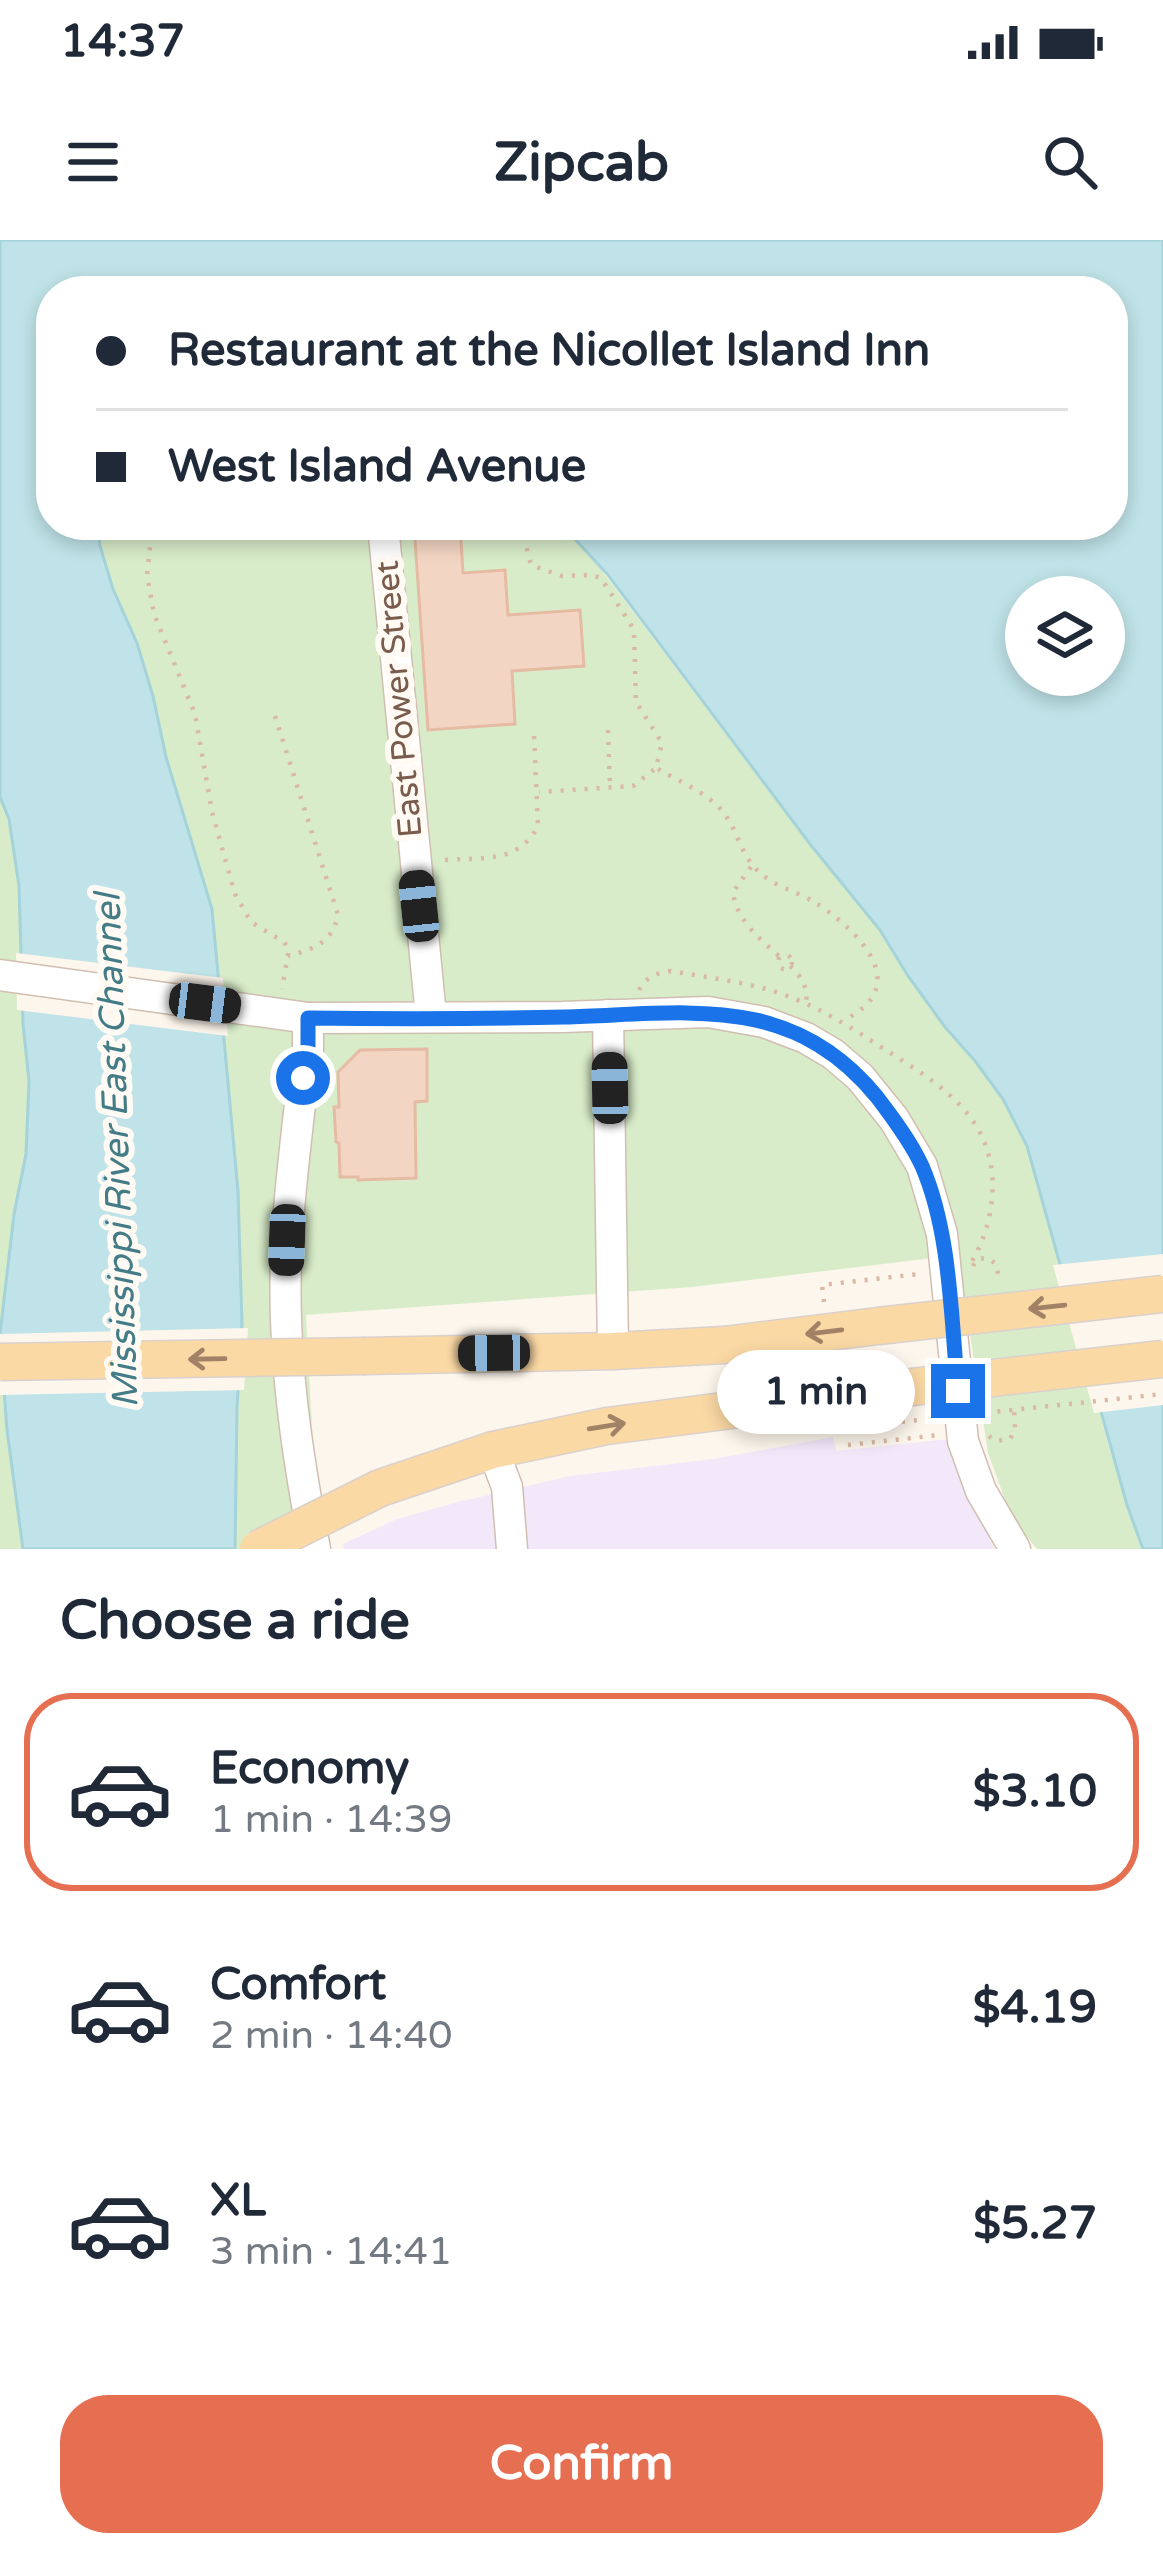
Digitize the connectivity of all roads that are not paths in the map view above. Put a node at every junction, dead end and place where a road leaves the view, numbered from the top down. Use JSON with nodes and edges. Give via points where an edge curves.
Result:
{"nodes":[{"id":1,"x":384,"y":540,"type":"edge"},
{"id":2,"x":0,"y":975,"type":"edge"},
{"id":3,"x":608,"y":1015,"type":"junction"},
{"id":4,"x":431,"y":1016,"type":"junction"},
{"id":5,"x":308,"y":1018,"type":"junction"},
{"id":6,"x":1163,"y":1294,"type":"edge"},
{"id":7,"x":613,"y":1351,"type":"junction"},
{"id":8,"x":1163,"y":1359,"type":"edge"},
{"id":9,"x":0,"y":1362,"type":"edge"},
{"id":10,"x":493,"y":1450,"type":"junction"},
{"id":11,"x":258,"y":1549,"type":"edge"},
{"id":12,"x":315,"y":1549,"type":"edge"},
{"id":13,"x":512,"y":1549,"type":"edge"},
{"id":14,"x":1015,"y":1549,"type":"edge"}],
"edges":[{"from":1,"to":4,"type":"street","name":"East Power Street"},
{"from":2,"to":5,"type":"street"},
{"from":3,"to":4,"type":"street"},
{"from":3,"to":7,"type":"street"},
{"from":3,"to":14,"type":"street","via":[[708,1012],[764,1022],[833,1054],[894,1119],[922,1166],[942,1234],[963,1441]]},
{"from":4,"to":5,"type":"street"},
{"from":5,"to":12,"type":"street","via":[[286,1323]]},
{"from":6,"to":7,"type":"main road","one_way":true,"bridge":true},
{"from":7,"to":9,"type":"main road","one_way":true,"bridge":true},
{"from":10,"to":8,"type":"main road","one_way":true,"bridge":true,"via":[[607,1426],[888,1407]]},
{"from":10,"to":11,"type":"main road","bridge":true,"via":[[380,1488]]},
{"from":10,"to":13,"type":"street","via":[[507,1487]]}]}
